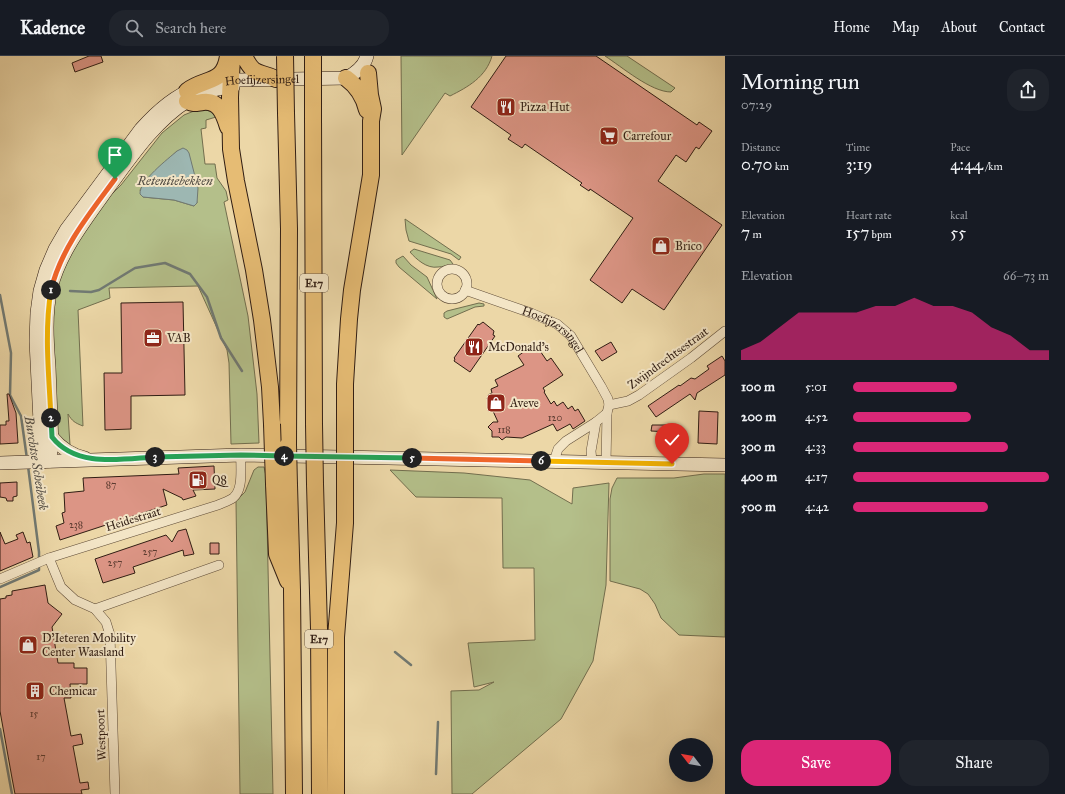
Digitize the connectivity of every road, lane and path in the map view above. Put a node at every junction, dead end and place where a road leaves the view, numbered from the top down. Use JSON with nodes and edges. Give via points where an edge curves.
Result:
{"nodes":[{"id":1,"x":228,"y":56,"type":"edge"},
{"id":2,"x":232,"y":56,"type":"edge"},
{"id":3,"x":244,"y":56,"type":"edge"},
{"id":4,"x":285,"y":56,"type":"edge"},
{"id":5,"x":313,"y":56,"type":"edge"},
{"id":6,"x":368,"y":56,"type":"edge"},
{"id":7,"x":372,"y":56,"type":"edge"},
{"id":8,"x":368,"y":73,"type":"junction"},
{"id":9,"x":276,"y":79,"type":"junction"},
{"id":10,"x":350,"y":81,"type":"junction"},
{"id":11,"x":233,"y":83,"type":"junction"},
{"id":12,"x":187,"y":96,"type":"junction"},
{"id":13,"x":371,"y":121,"type":"junction"},
{"id":14,"x":230,"y":135,"type":"junction"},
{"id":15,"x":465,"y":290,"type":"dead end"},
{"id":16,"x":725,"y":331,"type":"edge"},
{"id":17,"x":608,"y":409,"type":"junction"},
{"id":18,"x":596,"y":422,"type":"junction"},
{"id":19,"x":52,"y":437,"type":"junction"},
{"id":20,"x":241,"y":455,"type":"junction"},
{"id":21,"x":92,"y":460,"type":"junction"},
{"id":22,"x":45,"y":461,"type":"junction"},
{"id":23,"x":554,"y":461,"type":"junction"},
{"id":24,"x":592,"y":462,"type":"junction"},
{"id":25,"x":0,"y":463,"type":"edge"},
{"id":26,"x":606,"y":463,"type":"junction"},
{"id":27,"x":725,"y":465,"type":"edge"},
{"id":28,"x":281,"y":484,"type":"junction"},
{"id":29,"x":49,"y":558,"type":"junction"},
{"id":30,"x":219,"y":565,"type":"dead end"},
{"id":31,"x":0,"y":579,"type":"edge"},
{"id":32,"x":95,"y":609,"type":"junction"},
{"id":33,"x":115,"y":794,"type":"edge"},
{"id":34,"x":294,"y":794,"type":"edge"},
{"id":35,"x":320,"y":794,"type":"edge"},
{"id":36,"x":336,"y":794,"type":"edge"}],
"edges":[{"from":1,"to":12,"type":"highway","via":[[226,67],[217,77],[193,87]]},
{"from":2,"to":11,"type":"highway"},
{"from":3,"to":9,"type":"highway","via":[[254,72]]},
{"from":3,"to":11,"type":"highway"},
{"from":4,"to":28,"type":"highway","number":"E17","bridge":true,"via":[[289,229],[288,423]]},
{"from":5,"to":35,"type":"highway","number":"E17","bridge":true,"via":[[314,424]]},
{"from":6,"to":10,"type":"street"},
{"from":7,"to":8,"type":"street"},
{"from":8,"to":10,"type":"street","via":[[365,78]]},
{"from":8,"to":13,"type":"highway","via":[[373,109]]},
{"from":9,"to":10,"type":"street","name":"Hoefijzersingel"},
{"from":9,"to":11,"type":"street","name":"Hoefijzersingel"},
{"from":10,"to":11,"type":"street","name":"Hoefijzersingel"},
{"from":10,"to":13,"type":"highway","via":[[365,101]]},
{"from":11,"to":12,"type":"street","name":"Hoefijzersingel"},
{"from":11,"to":14,"type":"highway"},
{"from":12,"to":14,"type":"highway","via":[[195,104],[211,102],[219,106]]},
{"from":12,"to":19,"type":"street","name":"Hoefijzersingel","via":[[135,152],[76,235],[56,273],[51,289],[47,340]]},
{"from":12,"to":22,"type":"street","name":"Hoefijzersingel","via":[[155,114],[141,129],[66,230],[46,270],[40,290],[36,341]]},
{"from":13,"to":36,"type":"highway","bridge":true,"via":[[371,175],[353,283],[345,384],[345,523],[336,637]]},
{"from":14,"to":28,"type":"highway","bridge":true,"via":[[230,149],[262,320],[272,424]]},
{"from":15,"to":17,"type":"street","name":"Hoefijzersingel","via":[[557,324],[571,336],[601,386],[608,399]]},
{"from":16,"to":17,"type":"street","name":"Zwijndrechtsestraat","via":[[639,395]]},
{"from":17,"to":18,"type":"street","name":"Zwijndrechtsestraat"},
{"from":17,"to":26,"type":"street"},
{"from":18,"to":23,"type":"street","name":"Zwijndrechtsestraat","via":[[566,441],[558,449]]},
{"from":18,"to":24,"type":"street","via":[[590,450]]},
{"from":19,"to":21,"type":"street","via":[[68,451]]},
{"from":19,"to":22,"type":"street","name":"Hoefijzersingel","via":[[52,446]]},
{"from":20,"to":21,"type":"street"},
{"from":20,"to":23,"type":"street"},
{"from":20,"to":29,"type":"street","name":"Heidestraat","via":[[238,490],[233,498],[218,505]]},
{"from":21,"to":22,"type":"street"},
{"from":22,"to":25,"type":"street"},
{"from":23,"to":24,"type":"street"},
{"from":24,"to":26,"type":"street"},
{"from":26,"to":27,"type":"street"},
{"from":28,"to":34,"type":"highway","number":"E17","via":[[292,590]]},
{"from":29,"to":31,"type":"street","name":"Heidestraat"},
{"from":29,"to":32,"type":"street","name":"Westpoort","via":[[61,587],[76,600]]},
{"from":30,"to":32,"type":"street"},
{"from":32,"to":33,"type":"street","name":"Westpoort","via":[[106,622],[110,634]]}]}
